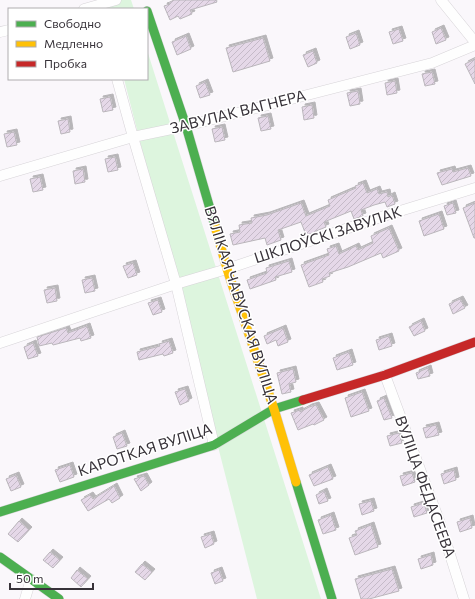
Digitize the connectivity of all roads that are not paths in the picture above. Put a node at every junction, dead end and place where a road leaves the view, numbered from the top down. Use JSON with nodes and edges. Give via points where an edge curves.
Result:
{"nodes":[{"id":1,"x":116,"y":0,"type":"edge"},
{"id":2,"x":441,"y":0,"type":"edge"},
{"id":3,"x":97,"y":5,"type":"edge"},
{"id":4,"x":87,"y":8,"type":"edge"},
{"id":5,"x":148,"y":14,"type":"edge"},
{"id":6,"x":475,"y":44,"type":"edge"},
{"id":7,"x":117,"y":80,"type":"edge"},
{"id":8,"x":186,"y":126,"type":"junction"},
{"id":9,"x":133,"y":137,"type":"junction"},
{"id":10,"x":0,"y":176,"type":"edge"},
{"id":11,"x":475,"y":188,"type":"edge"},
{"id":12,"x":227,"y":269,"type":"junction"},
{"id":13,"x":176,"y":284,"type":"junction"},
{"id":14,"x":475,"y":342,"type":"edge"},
{"id":15,"x":0,"y":343,"type":"edge"},
{"id":16,"x":385,"y":375,"type":"junction"},
{"id":17,"x":274,"y":409,"type":"junction"},
{"id":18,"x":214,"y":445,"type":"junction"},
{"id":19,"x":0,"y":512,"type":"edge"},
{"id":20,"x":0,"y":557,"type":"edge"},
{"id":21,"x":31,"y":579,"type":"junction"},
{"id":22,"x":25,"y":599,"type":"edge"},
{"id":23,"x":59,"y":599,"type":"edge"},
{"id":24,"x":332,"y":599,"type":"edge"},
{"id":25,"x":464,"y":599,"type":"edge"}],
"edges":[{"from":1,"to":3,"type":"street"},
{"from":2,"to":6,"type":"street"},
{"from":3,"to":4,"type":"street"},
{"from":5,"to":8,"type":"main road","name":"ВЯЛІКАЯ ЧАВУСКАЯ ВУЛІЦА"},
{"from":6,"to":8,"type":"street","name":"ЗАВУЛАК ВАГНЕРА","via":[[432,63]]},
{"from":7,"to":9,"type":"street"},
{"from":8,"to":9,"type":"street","name":"ЗАВУЛАК ВАГНЕРА"},
{"from":8,"to":12,"type":"main road","name":"ВЯЛІКАЯ ЧАВУСКАЯ ВУЛІЦА"},
{"from":9,"to":10,"type":"street","name":"ЗАВУЛАК ВАГНЕРА"},
{"from":9,"to":13,"type":"street"},
{"from":11,"to":12,"type":"street","name":"ШКЛОЎСКІ ЗАВУЛАК"},
{"from":12,"to":13,"type":"street","name":"ШКЛОЎСКІ ЗАВУЛАК"},
{"from":12,"to":17,"type":"main road","name":"ВЯЛІКАЯ ЧАВУСКАЯ ВУЛІЦА"},
{"from":13,"to":15,"type":"street","name":"ШКЛОЎСКІ ЗАВУЛАК"},
{"from":13,"to":18,"type":"street"},
{"from":14,"to":16,"type":"main road","name":"КАРОТКАЯ ВУЛІЦА"},
{"from":16,"to":17,"type":"main road","name":"КАРОТКАЯ ВУЛІЦА"},
{"from":16,"to":25,"type":"street","name":"ВУЛІЦА ФЕДАСЕЕВА","via":[[440,523]]},
{"from":17,"to":18,"type":"main road","name":"КАРОТКАЯ ВУЛІЦА"},
{"from":17,"to":24,"type":"main road","name":"ВЯЛІКАЯ ЧАВУСКАЯ ВУЛІЦА"},
{"from":18,"to":19,"type":"main road","name":"КАРОТКАЯ ВУЛІЦА"},
{"from":20,"to":21,"type":"main road"},
{"from":21,"to":22,"type":"street"},
{"from":21,"to":23,"type":"main road"}]}
